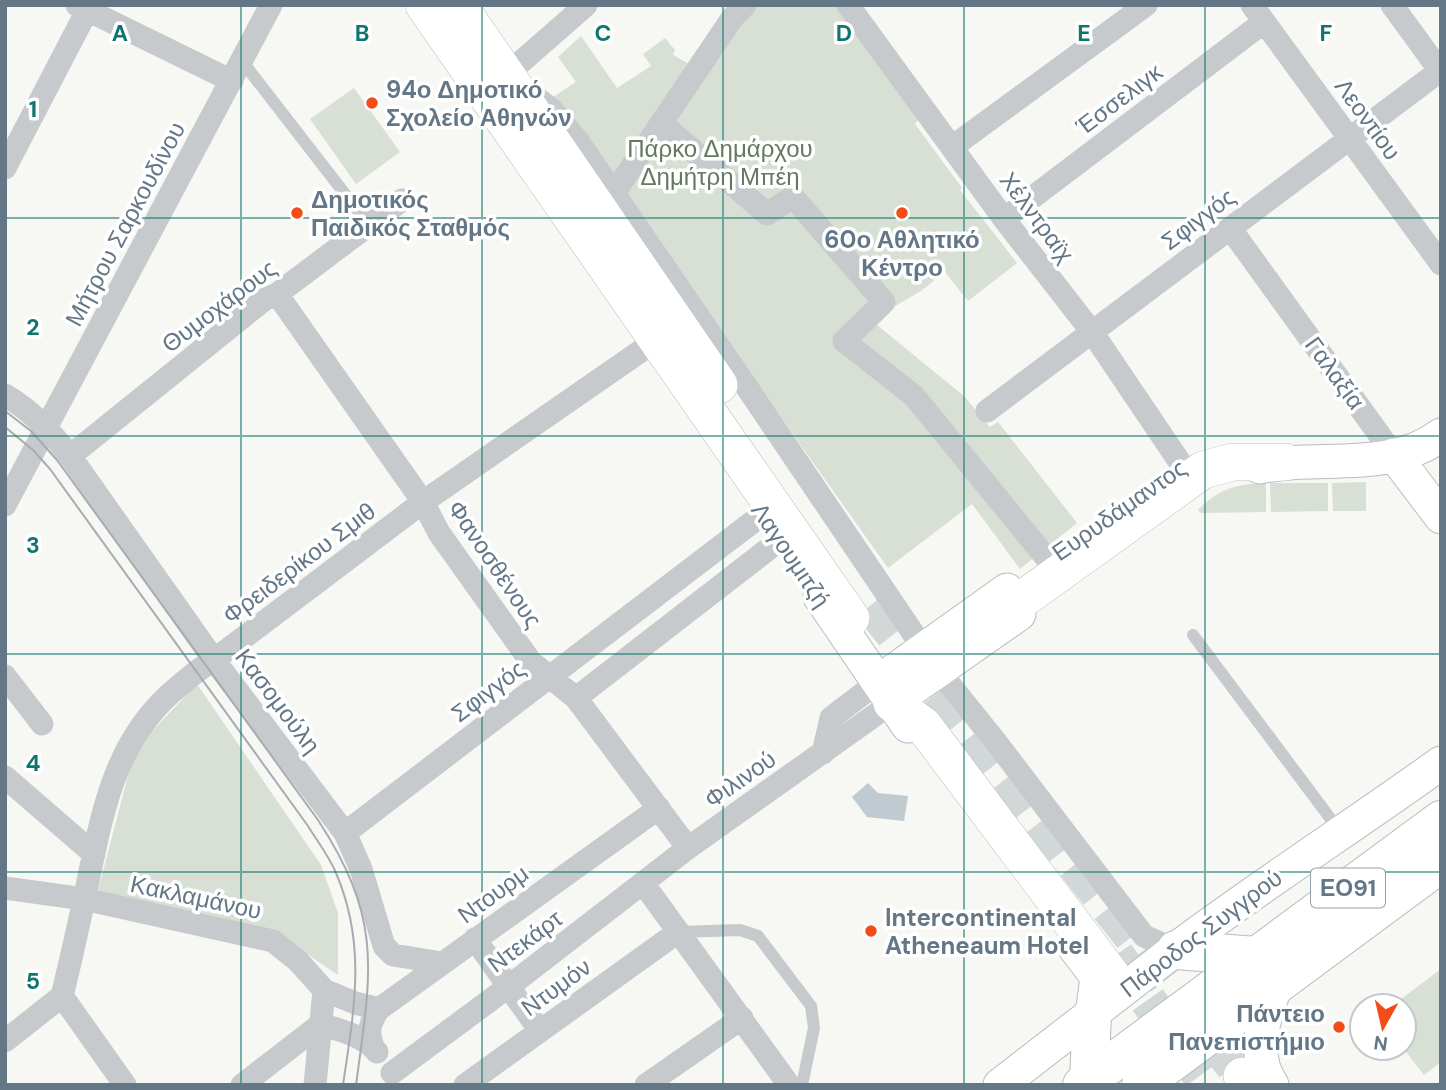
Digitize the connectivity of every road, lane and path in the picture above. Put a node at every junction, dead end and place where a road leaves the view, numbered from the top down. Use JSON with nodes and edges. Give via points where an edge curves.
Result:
{"nodes":[{"id":1,"x":271,"y":5,"type":"edge"},
{"id":2,"x":424,"y":5,"type":"edge"},
{"id":3,"x":458,"y":5,"type":"edge"},
{"id":4,"x":586,"y":5,"type":"edge"},
{"id":5,"x":848,"y":5,"type":"edge"},
{"id":6,"x":1146,"y":5,"type":"edge"},
{"id":7,"x":1392,"y":5,"type":"edge"},
{"id":8,"x":85,"y":7,"type":"edge"},
{"id":9,"x":731,"y":9,"type":"edge"},
{"id":10,"x":1258,"y":14,"type":"edge"},
{"id":11,"x":242,"y":61,"type":"junction"},
{"id":12,"x":1440,"y":70,"type":"edge"},
{"id":13,"x":232,"y":81,"type":"junction"},
{"id":14,"x":494,"y":82,"type":"junction"},
{"id":15,"x":661,"y":123,"type":"junction"},
{"id":16,"x":1350,"y":138,"type":"junction"},
{"id":17,"x":952,"y":147,"type":"junction"},
{"id":18,"x":5,"y":168,"type":"edge"},
{"id":19,"x":614,"y":193,"type":"junction"},
{"id":20,"x":402,"y":200,"type":"dead end"},
{"id":21,"x":1004,"y":219,"type":"junction"},
{"id":22,"x":369,"y":225,"type":"junction"},
{"id":23,"x":1230,"y":228,"type":"junction"},
{"id":24,"x":1441,"y":264,"type":"edge"},
{"id":25,"x":277,"y":294,"type":"junction"},
{"id":26,"x":1092,"y":332,"type":"junction"},
{"id":27,"x":648,"y":346,"type":"junction"},
{"id":28,"x":5,"y":395,"type":"edge"},
{"id":29,"x":987,"y":411,"type":"dead end"},
{"id":30,"x":46,"y":426,"type":"junction"},
{"id":31,"x":1441,"y":435,"type":"edge"},
{"id":32,"x":1394,"y":455,"type":"junction"},
{"id":33,"x":70,"y":456,"type":"junction"},
{"id":34,"x":1285,"y":462,"type":"junction"},
{"id":35,"x":1181,"y":464,"type":"junction"},
{"id":36,"x":423,"y":502,"type":"junction"},
{"id":37,"x":5,"y":505,"type":"edge"},
{"id":38,"x":1441,"y":517,"type":"edge"},
{"id":39,"x":772,"y":527,"type":"junction"},
{"id":40,"x":1048,"y":560,"type":"junction"},
{"id":41,"x":861,"y":612,"type":"tunnel mouth"},
{"id":42,"x":988,"y":624,"type":"dead end"},
{"id":43,"x":1193,"y":635,"type":"dead end"},
{"id":44,"x":214,"y":660,"type":"junction"},
{"id":45,"x":931,"y":660,"type":"junction"},
{"id":46,"x":5,"y":676,"type":"edge"},
{"id":47,"x":549,"y":677,"type":"junction"},
{"id":48,"x":885,"y":693,"type":"junction"},
{"id":49,"x":576,"y":698,"type":"junction"},
{"id":50,"x":42,"y":723,"type":"dead end"},
{"id":51,"x":1441,"y":763,"type":"edge"},
{"id":52,"x":5,"y":777,"type":"edge"},
{"id":53,"x":659,"y":808,"type":"junction"},
{"id":54,"x":1441,"y":820,"type":"edge"},
{"id":55,"x":345,"y":833,"type":"junction"},
{"id":56,"x":1342,"y":834,"type":"junction"},
{"id":57,"x":688,"y":848,"type":"junction"},
{"id":58,"x":94,"y":854,"type":"junction"},
{"id":59,"x":1441,"y":863,"type":"edge"},
{"id":60,"x":643,"y":884,"type":"junction"},
{"id":61,"x":5,"y":888,"type":"edge"},
{"id":62,"x":85,"y":899,"type":"junction"},
{"id":63,"x":678,"y":932,"type":"junction"},
{"id":64,"x":475,"y":939,"type":"junction"},
{"id":65,"x":1176,"y":950,"type":"junction"},
{"id":66,"x":442,"y":964,"type":"junction"},
{"id":67,"x":1266,"y":971,"type":"junction"},
{"id":68,"x":1112,"y":976,"type":"tunnel mouth"},
{"id":69,"x":508,"y":986,"type":"junction"},
{"id":70,"x":324,"y":990,"type":"junction"},
{"id":71,"x":62,"y":996,"type":"junction"},
{"id":72,"x":379,"y":1009,"type":"junction"},
{"id":73,"x":1093,"y":1015,"type":"junction"},
{"id":74,"x":743,"y":1018,"type":"junction"},
{"id":75,"x":321,"y":1024,"type":"junction"},
{"id":76,"x":540,"y":1031,"type":"junction"},
{"id":77,"x":5,"y":1041,"type":"edge"},
{"id":78,"x":373,"y":1047,"type":"junction"},
{"id":79,"x":396,"y":1079,"type":"edge"},
{"id":80,"x":1086,"y":1082,"type":"edge"},
{"id":81,"x":1254,"y":1082,"type":"edge"},
{"id":82,"x":125,"y":1085,"type":"edge"},
{"id":83,"x":242,"y":1085,"type":"edge"},
{"id":84,"x":314,"y":1085,"type":"edge"},
{"id":85,"x":465,"y":1085,"type":"edge"},
{"id":86,"x":646,"y":1085,"type":"edge"},
{"id":87,"x":789,"y":1085,"type":"edge"},
{"id":88,"x":802,"y":1085,"type":"edge"},
{"id":89,"x":1000,"y":1085,"type":"edge"},
{"id":90,"x":1141,"y":1085,"type":"edge"}],
"edges":[{"from":1,"to":11,"type":"street","name":"Μήτρου Σαρκουδίνου"},
{"from":2,"to":14,"type":"main road","name":"Λαγουμιτζή"},
{"from":3,"to":14,"type":"main road","name":"Λαγουμιτζή"},
{"from":4,"to":14,"type":"street"},
{"from":5,"to":17,"type":"street","name":"Χέλντραϊχ"},
{"from":6,"to":17,"type":"street"},
{"from":7,"to":12,"type":"street"},
{"from":8,"to":13,"type":"street"},
{"from":8,"to":18,"type":"street"},
{"from":9,"to":15,"type":"street"},
{"from":10,"to":16,"type":"street","name":"Λεοντίου"},
{"from":10,"to":21,"type":"street","name":"Έσσελιγκ"},
{"from":11,"to":13,"type":"street","name":"Μήτρου Σαρκουδίνου"},
{"from":11,"to":22,"type":"lane"},
{"from":12,"to":16,"type":"street","name":"Σφιγγός"},
{"from":13,"to":30,"type":"street","name":"Μήτρου Σαρκουδίνου"},
{"from":14,"to":19,"type":"street","name":"Λαγουμιτζή","via":[[551,109]]},
{"from":14,"to":27,"type":"street","name":"Λαγουμιτζή","via":[[493,120]]},
{"from":14,"to":41,"type":"main road","name":"Λαγουμιτζή"},
{"from":15,"to":19,"type":"street"},
{"from":15,"to":40,"type":"street","via":[[767,214],[793,197],[884,302],[844,341],[914,396]]},
{"from":16,"to":23,"type":"street","name":"Σφιγγός"},
{"from":16,"to":24,"type":"street","name":"Λεοντίου"},
{"from":17,"to":21,"type":"street","name":"Χέλντραϊχ"},
{"from":19,"to":45,"type":"street","name":"Λαγουμιτζή"},
{"from":20,"to":22,"type":"street","name":"Θυμοχάρους"},
{"from":21,"to":26,"type":"street","name":"Χέλντραϊχ"},
{"from":22,"to":25,"type":"street","name":"Θυμοχάρους"},
{"from":23,"to":26,"type":"street","name":"Σφιγγός"},
{"from":23,"to":32,"type":"street","name":"Γαλαξία"},
{"from":25,"to":33,"type":"street","name":"Θυμοχάρους"},
{"from":25,"to":36,"type":"street","name":"Φανοσθένους"},
{"from":26,"to":29,"type":"street","name":"Σφιγγός"},
{"from":26,"to":35,"type":"street","name":"Χέλντραϊχ"},
{"from":27,"to":36,"type":"street","name":"Φρειδερίκου Σμιθ"},
{"from":27,"to":39,"type":"street","name":"Λαγουμιτζή"},
{"from":28,"to":30,"type":"street","name":"Κασομούλη"},
{"from":30,"to":33,"type":"street","name":"Κασομούλη"},
{"from":30,"to":37,"type":"street","name":"Μήτρου Σαρκουδίνου"},
{"from":31,"to":32,"type":"street","name":"Ευρυδάμαντος"},
{"from":32,"to":34,"type":"street","name":"Ευρυδάμαντος"},
{"from":32,"to":35,"type":"street","name":"Ευρυδάμαντος","via":[[1363,445],[1253,445],[1212,448]]},
{"from":32,"to":38,"type":"street","name":"Γαλαξία"},
{"from":33,"to":44,"type":"street","name":"Κασομούλη"},
{"from":34,"to":42,"type":"main road","via":[[1233,461],[1202,470]]},
{"from":34,"to":45,"type":"street","name":"Ευρυδάμαντος","via":[[1214,481]]},
{"from":35,"to":40,"type":"street","name":"Ευρυδάμαντος"},
{"from":36,"to":44,"type":"street","name":"Φρειδερίκου Σμιθ"},
{"from":36,"to":47,"type":"street","name":"Φανοσθένους","via":[[439,533],[500,619],[531,662]]},
{"from":39,"to":47,"type":"street","name":"Σφιγγός"},
{"from":39,"to":48,"type":"street","name":"Λαγουμιτζή"},
{"from":39,"to":49,"type":"street"},
{"from":40,"to":45,"type":"street","name":"Ευρυδάμαντος"},
{"from":43,"to":56,"type":"lane"},
{"from":44,"to":55,"type":"street","name":"Κασομούλη"},
{"from":44,"to":58,"type":"street","name":"Φρειδερίκου Σμιθ","via":[[163,699],[128,746],[116,772]]},
{"from":45,"to":48,"type":"street","name":"Ευρυδάμαντος"},
{"from":45,"to":65,"type":"street","name":"Λαγουμιτζή","via":[[1144,936]]},
{"from":46,"to":50,"type":"street"},
{"from":47,"to":49,"type":"street","name":"Φανοσθένους"},
{"from":47,"to":55,"type":"street","name":"Σφιγγός"},
{"from":48,"to":57,"type":"street","name":"Φιλινού","via":[[823,753]]},
{"from":48,"to":68,"type":"main road","via":[[923,725]]},
{"from":48,"to":73,"type":"street","name":"Λαγουμιτζή","via":[[1097,977]]},
{"from":49,"to":53,"type":"street","name":"Φανοσθένους"},
{"from":51,"to":56,"type":"street","name":"Πάροδος Συγγρού"},
{"from":52,"to":58,"type":"street"},
{"from":53,"to":57,"type":"street","name":"Φανοσθένους"},
{"from":53,"to":64,"type":"street","name":"Ντουρμ"},
{"from":54,"to":67,"type":"highway","number":"ΕΟ91"},
{"from":55,"to":66,"type":"street","name":"Κασομούλη","via":[[384,946],[393,955]]},
{"from":56,"to":65,"type":"street","name":"Πάροδος Συγγρού","via":[[1307,854]]},
{"from":57,"to":60,"type":"street","name":"Ντεκάρτ"},
{"from":58,"to":62,"type":"street","name":"Φρειδερίκου Σμιθ"},
{"from":59,"to":67,"type":"highway","number":"ΕΟ91"},
{"from":60,"to":63,"type":"street"},
{"from":60,"to":69,"type":"street","name":"Ντεκάρτ"},
{"from":61,"to":62,"type":"street","name":"Κακλαμάνου"},
{"from":62,"to":70,"type":"street","name":"Κακλαμάνου","via":[[273,941]]},
{"from":62,"to":71,"type":"street","name":"Φρειδερίκου Σμιθ"},
{"from":63,"to":74,"type":"street"},
{"from":63,"to":76,"type":"street","name":"Ντυμόν"},
{"from":63,"to":88,"type":"lane","via":[[740,930],[758,936],[811,1006],[814,1028]]},
{"from":64,"to":66,"type":"street","name":"Ντουρμ"},
{"from":64,"to":69,"type":"street"},
{"from":65,"to":67,"type":"highway"},
{"from":65,"to":73,"type":"street","name":"Πάροδος Συγγρού"},
{"from":66,"to":72,"type":"street","name":"Ντουρμ"},
{"from":67,"to":80,"type":"highway","number":"ΕΟ91"},
{"from":67,"to":81,"type":"street","via":[[1259,1048],[1265,1072]]},
{"from":67,"to":90,"type":"highway","number":"ΕΟ91"},
{"from":69,"to":76,"type":"street"},
{"from":69,"to":79,"type":"street","name":"Ντεκάρτ"},
{"from":70,"to":72,"type":"street","name":"Κακλαμάνου"},
{"from":70,"to":75,"type":"street"},
{"from":71,"to":77,"type":"street"},
{"from":71,"to":82,"type":"street"},
{"from":72,"to":78,"type":"street","via":[[370,1022]]},
{"from":73,"to":80,"type":"highway"},
{"from":73,"to":89,"type":"street","name":"Πάροδος Συγγρού"},
{"from":74,"to":86,"type":"street"},
{"from":74,"to":87,"type":"street"},
{"from":75,"to":78,"type":"street"},
{"from":75,"to":83,"type":"street"},
{"from":75,"to":84,"type":"street"},
{"from":76,"to":85,"type":"street","name":"Ντυμόν"},
{"from":78,"to":79,"type":"street"}]}
